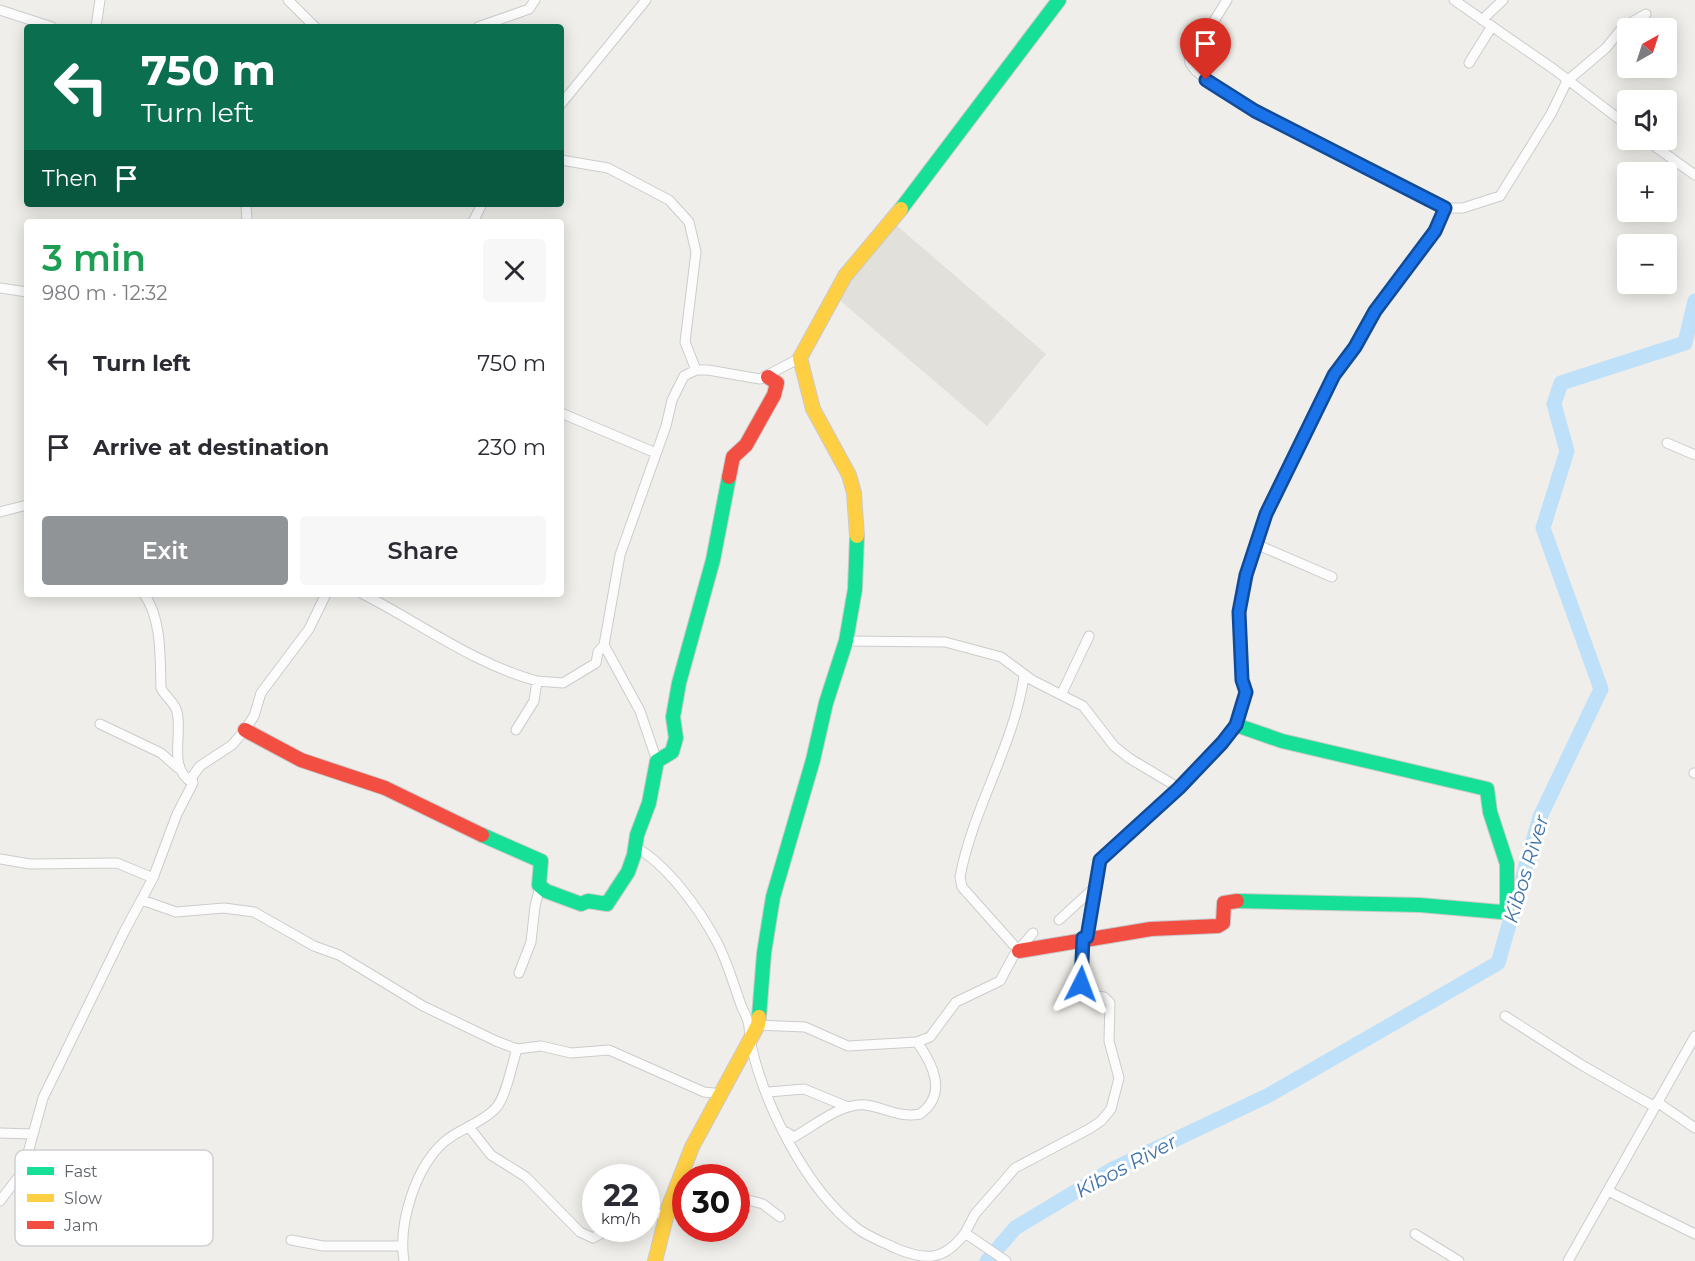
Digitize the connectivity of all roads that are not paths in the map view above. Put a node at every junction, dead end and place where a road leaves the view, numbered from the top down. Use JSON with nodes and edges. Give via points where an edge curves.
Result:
{"nodes":[{"id":1,"x":100,"y":0,"type":"edge"},
{"id":2,"x":288,"y":0,"type":"edge"},
{"id":3,"x":536,"y":0,"type":"edge"},
{"id":4,"x":646,"y":0,"type":"edge"},
{"id":5,"x":1059,"y":0,"type":"edge"},
{"id":6,"x":1227,"y":0,"type":"edge"},
{"id":7,"x":1454,"y":0,"type":"edge"},
{"id":8,"x":1503,"y":0,"type":"edge"},
{"id":9,"x":0,"y":10,"type":"edge"},
{"id":10,"x":1646,"y":14,"type":"dead end"},
{"id":11,"x":1482,"y":20,"type":"junction"},
{"id":12,"x":43,"y":24,"type":"edge"},
{"id":13,"x":96,"y":24,"type":"edge"},
{"id":14,"x":312,"y":24,"type":"edge"},
{"id":15,"x":486,"y":24,"type":"edge"},
{"id":16,"x":1492,"y":26,"type":"junction"},
{"id":17,"x":1468,"y":63,"type":"dead end"},
{"id":18,"x":1567,"y":81,"type":"junction"},
{"id":19,"x":564,"y":100,"type":"edge"},
{"id":20,"x":1617,"y":118,"type":"edge"},
{"id":21,"x":1660,"y":150,"type":"edge"},
{"id":22,"x":564,"y":161,"type":"edge"},
{"id":23,"x":1695,"y":175,"type":"edge"},
{"id":24,"x":1445,"y":208,"type":"junction"},
{"id":25,"x":0,"y":288,"type":"edge"},
{"id":26,"x":24,"y":292,"type":"edge"},
{"id":27,"x":800,"y":358,"type":"junction"},
{"id":28,"x":696,"y":370,"type":"junction"},
{"id":29,"x":768,"y":377,"type":"junction"},
{"id":30,"x":564,"y":414,"type":"edge"},
{"id":31,"x":1667,"y":443,"type":"dead end"},
{"id":32,"x":656,"y":453,"type":"junction"},
{"id":33,"x":1695,"y":455,"type":"edge"},
{"id":34,"x":24,"y":507,"type":"edge"},
{"id":35,"x":0,"y":512,"type":"edge"},
{"id":36,"x":1258,"y":544,"type":"junction"},
{"id":37,"x":1332,"y":577,"type":"dead end"},
{"id":38,"x":146,"y":597,"type":"edge"},
{"id":39,"x":325,"y":597,"type":"edge"},
{"id":40,"x":368,"y":597,"type":"edge"},
{"id":41,"x":1089,"y":636,"type":"dead end"},
{"id":42,"x":846,"y":640,"type":"junction"},
{"id":43,"x":604,"y":645,"type":"junction"},
{"id":44,"x":1024,"y":675,"type":"junction"},
{"id":45,"x":537,"y":681,"type":"junction"},
{"id":46,"x":1062,"y":693,"type":"junction"},
{"id":47,"x":100,"y":724,"type":"dead end"},
{"id":48,"x":1236,"y":725,"type":"junction"},
{"id":49,"x":245,"y":730,"type":"junction"},
{"id":50,"x":516,"y":730,"type":"dead end"},
{"id":51,"x":657,"y":761,"type":"junction"},
{"id":52,"x":178,"y":768,"type":"junction"},
{"id":53,"x":193,"y":783,"type":"junction"},
{"id":54,"x":1179,"y":788,"type":"junction"},
{"id":55,"x":635,"y":847,"type":"junction"},
{"id":56,"x":0,"y":859,"type":"edge"},
{"id":57,"x":153,"y":878,"type":"junction"},
{"id":58,"x":540,"y":887,"type":"junction"},
{"id":59,"x":1094,"y":888,"type":"junction"},
{"id":60,"x":142,"y":900,"type":"junction"},
{"id":61,"x":1059,"y":920,"type":"dead end"},
{"id":62,"x":1033,"y":933,"type":"dead end"},
{"id":63,"x":1085,"y":938,"type":"junction"},
{"id":64,"x":1019,"y":951,"type":"junction"},
{"id":65,"x":519,"y":973,"type":"dead end"},
{"id":66,"x":1505,"y":1016,"type":"dead end"},
{"id":67,"x":758,"y":1025,"type":"junction"},
{"id":68,"x":1695,"y":1036,"type":"edge"},
{"id":69,"x":750,"y":1039,"type":"junction"},
{"id":70,"x":917,"y":1042,"type":"junction"},
{"id":71,"x":517,"y":1049,"type":"junction"},
{"id":72,"x":768,"y":1092,"type":"junction"},
{"id":73,"x":722,"y":1094,"type":"junction"},
{"id":74,"x":1656,"y":1105,"type":"junction"},
{"id":75,"x":848,"y":1107,"type":"junction"},
{"id":76,"x":470,"y":1127,"type":"junction"},
{"id":77,"x":1695,"y":1128,"type":"edge"},
{"id":78,"x":780,"y":1129,"type":"junction"},
{"id":79,"x":0,"y":1133,"type":"edge"},
{"id":80,"x":33,"y":1134,"type":"junction"},
{"id":81,"x":29,"y":1150,"type":"edge"},
{"id":82,"x":687,"y":1164,"type":"edge"},
{"id":83,"x":15,"y":1181,"type":"edge"},
{"id":84,"x":1608,"y":1191,"type":"junction"},
{"id":85,"x":0,"y":1201,"type":"edge"},
{"id":86,"x":750,"y":1201,"type":"edge"},
{"id":87,"x":672,"y":1203,"type":"edge"},
{"id":88,"x":660,"y":1214,"type":"edge"},
{"id":89,"x":666,"y":1216,"type":"junction"},
{"id":90,"x":780,"y":1217,"type":"dead end"},
{"id":91,"x":582,"y":1233,"type":"edge"},
{"id":92,"x":964,"y":1233,"type":"junction"},
{"id":93,"x":1415,"y":1234,"type":"dead end"},
{"id":94,"x":1695,"y":1234,"type":"edge"},
{"id":95,"x":291,"y":1240,"type":"dead end"},
{"id":96,"x":401,"y":1246,"type":"junction"},
{"id":97,"x":1003,"y":1259,"type":"edge"},
{"id":98,"x":404,"y":1261,"type":"edge"},
{"id":99,"x":655,"y":1261,"type":"edge"},
{"id":100,"x":1459,"y":1261,"type":"edge"},
{"id":101,"x":1568,"y":1261,"type":"edge"}],
"edges":[{"from":1,"to":13,"type":"street"},
{"from":2,"to":14,"type":"street"},
{"from":3,"to":15,"type":"street","via":[[528,9]]},
{"from":4,"to":19,"type":"street"},
{"from":5,"to":27,"type":"street","via":[[928,176],[845,276]]},
{"from":6,"to":24,"type":"street","via":[[1214,21],[1190,44],[1188,55],[1195,70],[1221,92],[1255,111]]},
{"from":7,"to":11,"type":"street"},
{"from":8,"to":11,"type":"street"},
{"from":9,"to":12,"type":"street"},
{"from":10,"to":18,"type":"street","via":[[1623,27],[1606,48]]},
{"from":11,"to":16,"type":"street"},
{"from":16,"to":17,"type":"street"},
{"from":16,"to":18,"type":"street"},
{"from":18,"to":20,"type":"street"},
{"from":18,"to":24,"type":"street","via":[[1500,196],[1463,208]]},
{"from":21,"to":23,"type":"street"},
{"from":22,"to":28,"type":"street","via":[[608,168],[669,200],[689,222],[696,252],[685,342]]},
{"from":24,"to":36,"type":"street","via":[[1435,231],[1375,311],[1334,375],[1266,514]]},
{"from":25,"to":26,"type":"street"},
{"from":27,"to":29,"type":"street"},
{"from":27,"to":42,"type":"street","via":[[813,409],[849,475],[854,493],[858,546]]},
{"from":28,"to":29,"type":"street","via":[[749,379]]},
{"from":28,"to":32,"type":"street","via":[[679,383]]},
{"from":29,"to":51,"type":"street","via":[[777,383],[774,395],[746,445],[733,457],[713,560],[680,683],[673,717],[676,738],[672,752]]},
{"from":30,"to":32,"type":"street"},
{"from":31,"to":33,"type":"street"},
{"from":32,"to":43,"type":"street","via":[[620,555]]},
{"from":34,"to":35,"type":"street"},
{"from":36,"to":37,"type":"street"},
{"from":36,"to":48,"type":"street","via":[[1246,575],[1239,612],[1246,692]]},
{"from":38,"to":52,"type":"street","via":[[155,623],[162,688],[177,711]]},
{"from":39,"to":49,"type":"street","via":[[309,629],[261,693]]},
{"from":40,"to":45,"type":"street","via":[[438,638],[514,675]]},
{"from":41,"to":46,"type":"street"},
{"from":42,"to":44,"type":"street","via":[[963,645],[1001,657]]},
{"from":42,"to":67,"type":"street","via":[[773,897]]},
{"from":43,"to":45,"type":"street","via":[[596,663],[563,683]]},
{"from":43,"to":51,"type":"street","via":[[640,711]]},
{"from":44,"to":46,"type":"street"},
{"from":44,"to":64,"type":"street","via":[[1020,706],[992,774],[960,877],[962,887]]},
{"from":45,"to":50,"type":"street","via":[[534,701]]},
{"from":46,"to":54,"type":"street","via":[[1083,706],[1129,758]]},
{"from":47,"to":52,"type":"street","via":[[160,753]]},
{"from":48,"to":54,"type":"street"},
{"from":48,"to":63,"type":"street","via":[[1282,741],[1487,789],[1493,823],[1508,864],[1506,910],[1230,901],[1224,903],[1223,923],[1218,926],[1151,929]]},
{"from":49,"to":53,"type":"street","via":[[232,746],[200,766],[192,777]]},
{"from":49,"to":58,"type":"street","via":[[301,760],[385,788],[542,861]]},
{"from":51,"to":55,"type":"street"},
{"from":52,"to":53,"type":"street"},
{"from":53,"to":57,"type":"street"},
{"from":54,"to":59,"type":"street","via":[[1104,855]]},
{"from":55,"to":58,"type":"street","via":[[628,872],[607,904],[581,904]]},
{"from":55,"to":69,"type":"street","via":[[663,866],[716,939],[733,975]]},
{"from":56,"to":57,"type":"street","via":[[30,864],[117,863]]},
{"from":57,"to":60,"type":"street"},
{"from":58,"to":65,"type":"street","via":[[531,942]]},
{"from":59,"to":61,"type":"street"},
{"from":59,"to":63,"type":"street"},
{"from":60,"to":71,"type":"street","via":[[176,912],[224,908],[254,912],[314,946],[339,955],[423,1006]]},
{"from":60,"to":80,"type":"street","via":[[43,1098]]},
{"from":62,"to":64,"type":"street"},
{"from":63,"to":64,"type":"street"},
{"from":63,"to":92,"type":"street","via":[[1081,984],[1083,994],[1104,997],[1110,1003],[1109,1041],[1119,1078],[1116,1096],[1101,1121],[1089,1130],[1015,1168],[975,1214]]},
{"from":64,"to":70,"type":"street","via":[[1000,981],[956,1002],[930,1037]]},
{"from":66,"to":74,"type":"street","via":[[1580,1064]]},
{"from":67,"to":69,"type":"street"},
{"from":67,"to":70,"type":"street","via":[[805,1027],[848,1046]]},
{"from":68,"to":74,"type":"street"},
{"from":69,"to":72,"type":"street"},
{"from":69,"to":73,"type":"street"},
{"from":70,"to":75,"type":"street","via":[[934,1069],[935,1095],[928,1108],[907,1116],[863,1105]]},
{"from":71,"to":73,"type":"street","via":[[541,1046],[571,1053],[609,1050],[704,1092]]},
{"from":71,"to":76,"type":"street","via":[[499,1103]]},
{"from":72,"to":75,"type":"street","via":[[804,1089]]},
{"from":72,"to":78,"type":"street"},
{"from":73,"to":82,"type":"street","via":[[692,1147]]},
{"from":74,"to":77,"type":"street"},
{"from":74,"to":84,"type":"street"},
{"from":75,"to":78,"type":"street","via":[[794,1137]]},
{"from":76,"to":91,"type":"street","via":[[491,1155],[526,1177]]},
{"from":76,"to":96,"type":"street","via":[[446,1141],[428,1163],[409,1201]]},
{"from":78,"to":92,"type":"street","via":[[806,1173],[860,1230],[914,1257],[945,1254]]},
{"from":79,"to":80,"type":"street"},
{"from":80,"to":81,"type":"street"},
{"from":83,"to":85,"type":"street"},
{"from":84,"to":94,"type":"street"},
{"from":84,"to":101,"type":"street"},
{"from":86,"to":90,"type":"street","via":[[763,1204]]},
{"from":87,"to":89,"type":"street"},
{"from":88,"to":89,"type":"street"},
{"from":89,"to":99,"type":"street"},
{"from":92,"to":97,"type":"street"},
{"from":93,"to":100,"type":"street"},
{"from":95,"to":96,"type":"street","via":[[323,1246]]},
{"from":96,"to":98,"type":"street"}]}
